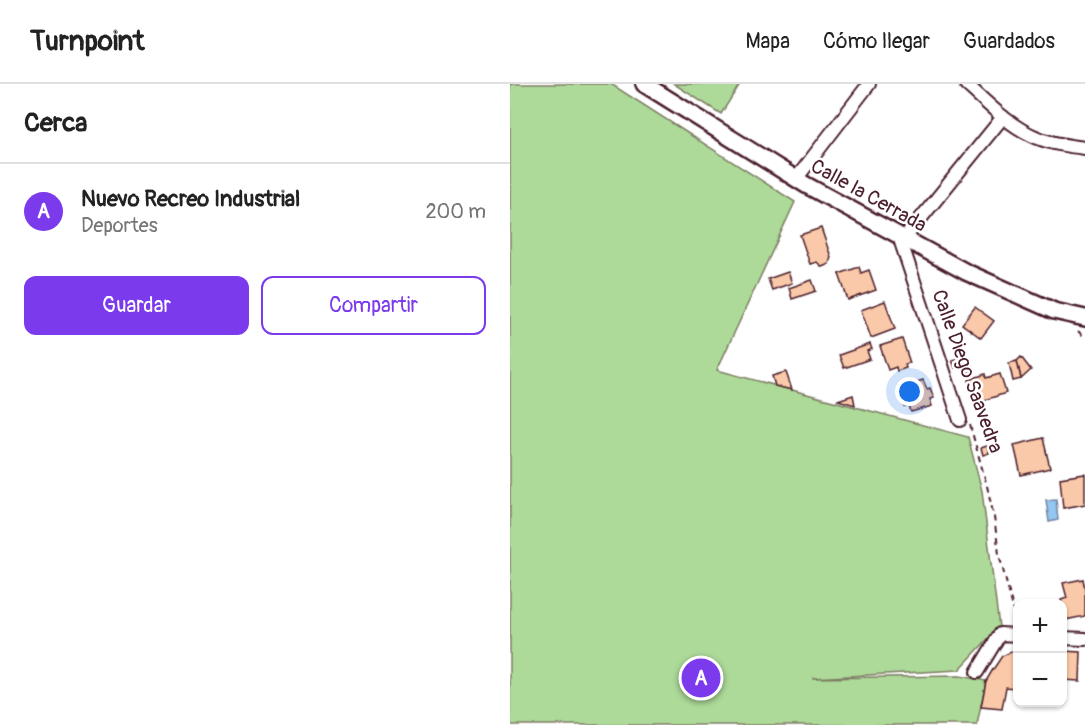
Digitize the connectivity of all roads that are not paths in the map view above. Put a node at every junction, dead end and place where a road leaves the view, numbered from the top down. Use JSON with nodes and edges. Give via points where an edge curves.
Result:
{"nodes":[{"id":1,"x":644,"y":84,"type":"edge"},
{"id":2,"x":870,"y":84,"type":"edge"},
{"id":3,"x":966,"y":84,"type":"edge"},
{"id":4,"x":1003,"y":117,"type":"junction"},
{"id":5,"x":1085,"y":148,"type":"edge"},
{"id":6,"x":796,"y":179,"type":"junction"},
{"id":7,"x":902,"y":237,"type":"junction"},
{"id":8,"x":1085,"y":318,"type":"edge"},
{"id":9,"x":960,"y":420,"type":"road end"},
{"id":10,"x":1013,"y":635,"type":"edge"},
{"id":11,"x":1067,"y":638,"type":"edge"},
{"id":12,"x":1085,"y":639,"type":"edge"},
{"id":13,"x":977,"y":672,"type":"dead end"}],
"edges":[{"from":1,"to":6,"type":"street","name":"Calle la Cerrada"},
{"from":2,"to":6,"type":"street"},
{"from":3,"to":4,"type":"street"},
{"from":4,"to":5,"type":"street","via":[[1040,139]]},
{"from":4,"to":7,"type":"street"},
{"from":6,"to":7,"type":"street","name":"Calle la Cerrada"},
{"from":7,"to":8,"type":"street","name":"Calle la Cerrada","via":[[1035,303]]},
{"from":7,"to":9,"type":"street","name":"Calle Diego Saavedra"},
{"from":10,"to":13,"type":"street","via":[[1000,634]]},
{"from":11,"to":12,"type":"street"}]}
